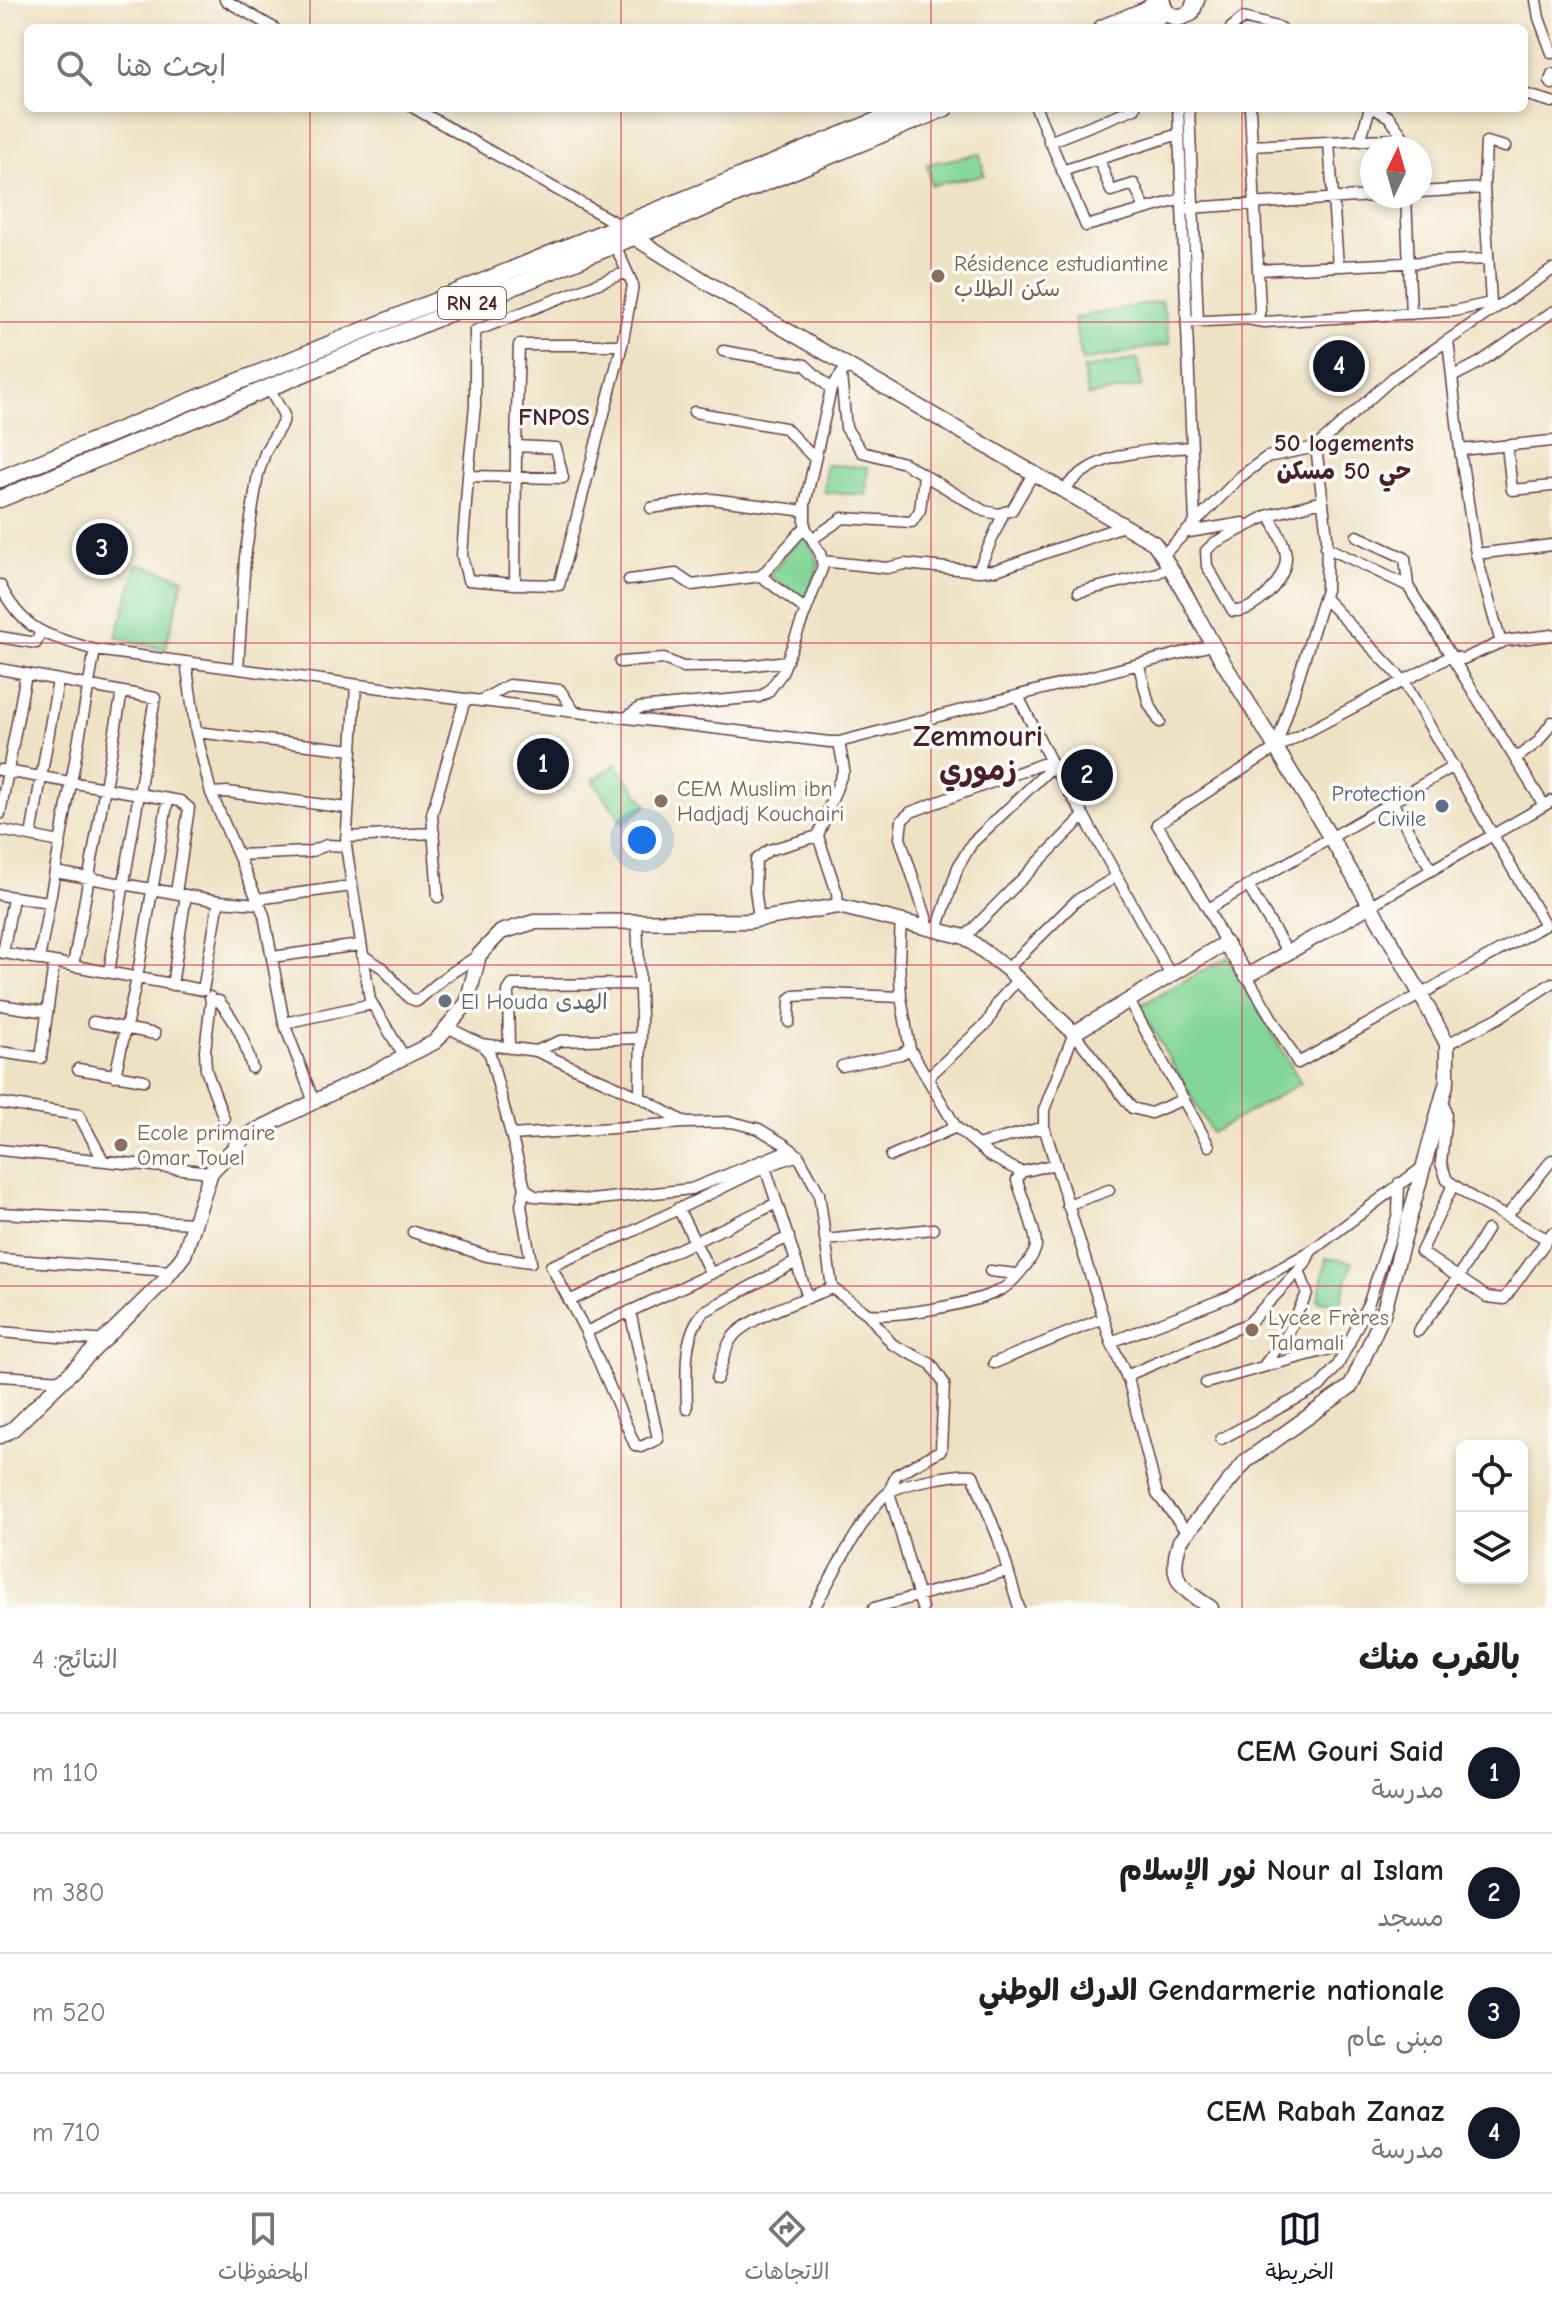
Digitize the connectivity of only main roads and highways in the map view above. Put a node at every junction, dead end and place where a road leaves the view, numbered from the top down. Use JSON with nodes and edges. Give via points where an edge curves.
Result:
{"nodes":[{"id":1,"x":1199,"y":2,"type":"edge"},
{"id":2,"x":1170,"y":15,"type":"edge"},
{"id":3,"x":1112,"y":24,"type":"edge"},
{"id":4,"x":1145,"y":24,"type":"edge"},
{"id":5,"x":899,"y":112,"type":"edge"},
{"id":6,"x":935,"y":112,"type":"edge"},
{"id":7,"x":626,"y":232,"type":"junction"},
{"id":8,"x":0,"y":479,"type":"edge"},
{"id":9,"x":0,"y":499,"type":"edge"},
{"id":10,"x":1369,"y":906,"type":"junction"},
{"id":11,"x":0,"y":1436,"type":"edge"},
{"id":12,"x":1211,"y":1608,"type":"edge"}],
"edges":[{"from":1,"to":2,"type":"highway","via":[[1191,13]]},
{"from":2,"to":3,"type":"highway","via":[[1146,10]]},
{"from":2,"to":4,"type":"highway"},
{"from":5,"to":7,"type":"highway","number":"RN 24"},
{"from":6,"to":7,"type":"highway","number":"RN 24"},
{"from":7,"to":8,"type":"highway","number":"RN 24"},
{"from":7,"to":9,"type":"highway","number":"RN 24","via":[[615,245]]},
{"from":7,"to":10,"type":"main road","via":[[844,370],[1154,543]]},
{"from":10,"to":11,"type":"main road","via":[[1247,976],[1225,943],[1074,1033],[965,937],[838,906],[759,919],[534,922],[501,932],[479,955],[467,1003],[435,1042],[247,1135],[211,1172],[184,1255],[171,1271],[106,1341]]},
{"from":10,"to":12,"type":"main road","via":[[1447,1044],[1442,1097],[1383,1314],[1351,1386],[1246,1461],[1186,1531],[1176,1553],[1176,1578]]}]}
